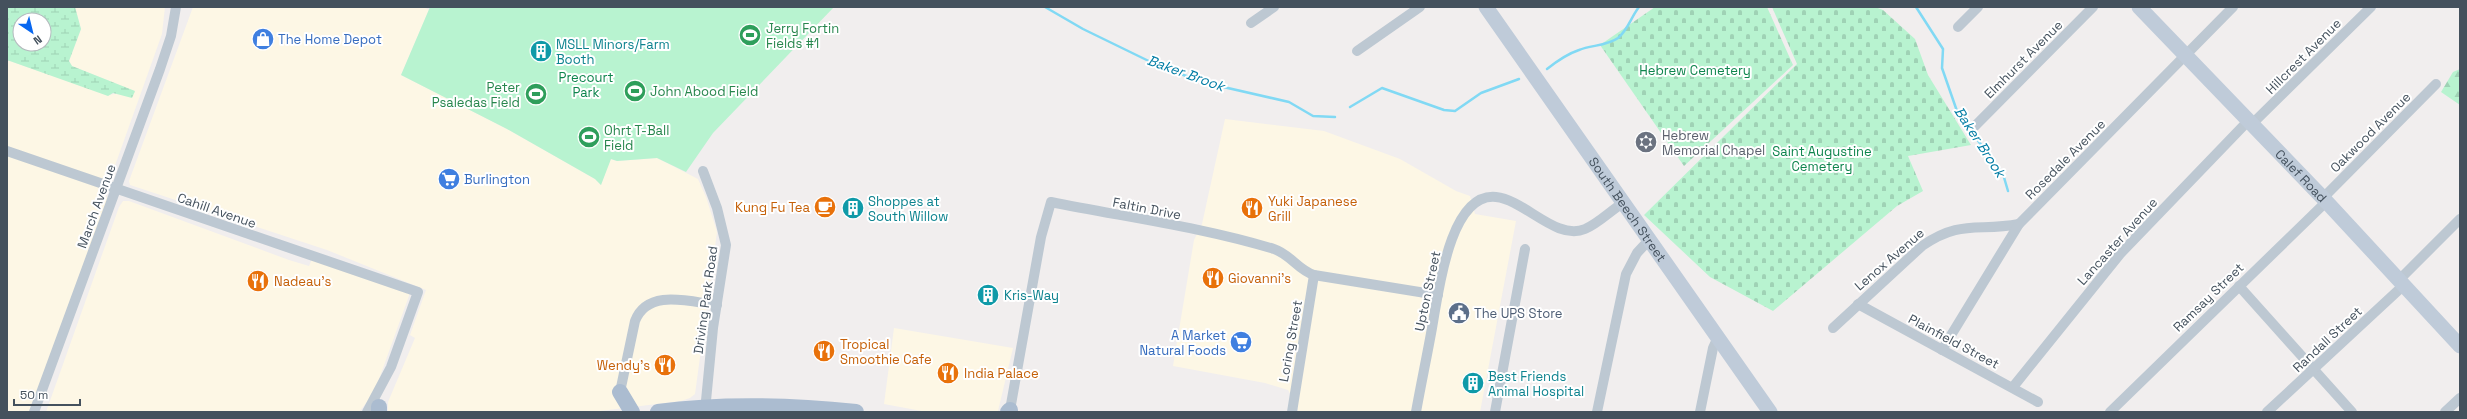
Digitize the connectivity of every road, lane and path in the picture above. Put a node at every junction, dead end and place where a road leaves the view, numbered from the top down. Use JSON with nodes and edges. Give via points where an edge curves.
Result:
{"nodes":[{"id":1,"x":176,"y":7,"type":"edge"},
{"id":2,"x":1274,"y":7,"type":"edge"},
{"id":3,"x":1420,"y":7,"type":"edge"},
{"id":4,"x":1486,"y":7,"type":"edge"},
{"id":5,"x":1978,"y":7,"type":"edge"},
{"id":6,"x":2093,"y":7,"type":"edge"},
{"id":7,"x":2139,"y":7,"type":"edge"},
{"id":8,"x":2233,"y":7,"type":"edge"},
{"id":9,"x":2371,"y":7,"type":"edge"},
{"id":10,"x":1251,"y":23,"type":"dead end"},
{"id":11,"x":1958,"y":27,"type":"dead end"},
{"id":12,"x":1357,"y":51,"type":"dead end"},
{"id":13,"x":2186,"y":56,"type":"junction"},
{"id":14,"x":2436,"y":84,"type":"dead end"},
{"id":15,"x":2250,"y":122,"type":"junction"},
{"id":16,"x":1972,"y":129,"type":"dead end"},
{"id":17,"x":7,"y":151,"type":"edge"},
{"id":18,"x":703,"y":171,"type":"dead end"},
{"id":19,"x":116,"y":189,"type":"junction"},
{"id":20,"x":2324,"y":200,"type":"junction"},
{"id":21,"x":1623,"y":203,"type":"junction"},
{"id":22,"x":2460,"y":219,"type":"edge"},
{"id":23,"x":2019,"y":224,"type":"junction"},
{"id":24,"x":1649,"y":240,"type":"junction"},
{"id":25,"x":1525,"y":249,"type":"dead end"},
{"id":26,"x":1314,"y":275,"type":"junction"},
{"id":27,"x":2401,"y":282,"type":"junction"},
{"id":28,"x":2238,"y":286,"type":"junction"},
{"id":29,"x":1438,"y":295,"type":"junction"},
{"id":30,"x":1858,"y":304,"type":"junction"},
{"id":31,"x":717,"y":305,"type":"junction"},
{"id":32,"x":1833,"y":328,"type":"dead end"},
{"id":33,"x":1718,"y":337,"type":"junction"},
{"id":34,"x":2460,"y":346,"type":"edge"},
{"id":35,"x":1942,"y":350,"type":"junction"},
{"id":36,"x":2313,"y":370,"type":"junction"},
{"id":37,"x":2013,"y":387,"type":"junction"},
{"id":38,"x":620,"y":392,"type":"junction"},
{"id":39,"x":2460,"y":398,"type":"edge"},
{"id":40,"x":2038,"y":402,"type":"dead end"},
{"id":41,"x":705,"y":409,"type":"edge"},
{"id":42,"x":376,"y":411,"type":"edge"},
{"id":43,"x":1009,"y":411,"type":"edge"},
{"id":44,"x":34,"y":412,"type":"edge"},
{"id":45,"x":616,"y":412,"type":"edge"},
{"id":46,"x":632,"y":412,"type":"edge"},
{"id":47,"x":658,"y":412,"type":"edge"},
{"id":48,"x":856,"y":412,"type":"edge"},
{"id":49,"x":1292,"y":412,"type":"edge"},
{"id":50,"x":1416,"y":412,"type":"edge"},
{"id":51,"x":1495,"y":412,"type":"edge"},
{"id":52,"x":1597,"y":412,"type":"edge"},
{"id":53,"x":1700,"y":412,"type":"edge"},
{"id":54,"x":1770,"y":412,"type":"edge"},
{"id":55,"x":2110,"y":412,"type":"edge"},
{"id":56,"x":2267,"y":412,"type":"edge"},
{"id":57,"x":2352,"y":412,"type":"edge"},
{"id":58,"x":2445,"y":412,"type":"edge"}],
"edges":[{"from":1,"to":19,"type":"street","name":"March Avenue","via":[[169,43]]},
{"from":2,"to":10,"type":"street"},
{"from":3,"to":12,"type":"street"},
{"from":4,"to":21,"type":"street","name":"South Beech Street"},
{"from":5,"to":11,"type":"street"},
{"from":6,"to":16,"type":"street","name":"Elmhurst Avenue"},
{"from":7,"to":13,"type":"street","name":"Calef Road"},
{"from":8,"to":13,"type":"street","name":"Rosedale Avenue"},
{"from":9,"to":15,"type":"street","name":"Hillcrest Avenue"},
{"from":13,"to":15,"type":"street","name":"Calef Road"},
{"from":13,"to":23,"type":"street","name":"Rosedale Avenue"},
{"from":14,"to":20,"type":"street","name":"Oakwood Avenue"},
{"from":15,"to":20,"type":"street","name":"Calef Road"},
{"from":15,"to":37,"type":"street","name":"Lancaster Avenue","via":[[2120,254]]},
{"from":17,"to":19,"type":"street","name":"Cahill Avenue"},
{"from":18,"to":31,"type":"street","name":"Driving Park Road","via":[[726,236],[726,253]]},
{"from":19,"to":42,"type":"street","name":"Cahill Avenue","via":[[418,292]]},
{"from":19,"to":44,"type":"street","name":"March Avenue"},
{"from":20,"to":27,"type":"street","name":"Calef Road"},
{"from":20,"to":28,"type":"street","name":"Ramsay Street"},
{"from":21,"to":24,"type":"street","name":"South Beech Street"},
{"from":21,"to":29,"type":"street","name":"Upton Street","via":[[1585,229],[1573,231],[1560,229],[1505,199],[1492,197],[1476,202],[1462,218],[1449,247]]},
{"from":22,"to":27,"type":"street","name":"Randall Street"},
{"from":23,"to":30,"type":"street","name":"Lenox Avenue","via":[[1956,228],[1937,236],[1922,246]]},
{"from":23,"to":35,"type":"street","name":"Rosedale Avenue"},
{"from":24,"to":33,"type":"street","name":"South Beech Street"},
{"from":24,"to":52,"type":"street","via":[[1637,253],[1626,274]]},
{"from":25,"to":51,"type":"street"},
{"from":26,"to":29,"type":"street","name":"Faltin Drive"},
{"from":26,"to":43,"type":"street","name":"Faltin Drive","via":[[1307,273],[1276,249],[1052,202],[1041,237]]},
{"from":26,"to":49,"type":"street","name":"Loring Street"},
{"from":27,"to":34,"type":"street","name":"Calef Road"},
{"from":27,"to":36,"type":"street","name":"Randall Street"},
{"from":28,"to":36,"type":"street"},
{"from":28,"to":55,"type":"street","name":"Ramsay Street"},
{"from":29,"to":50,"type":"street","name":"Upton Street"},
{"from":30,"to":32,"type":"street","name":"Lenox Avenue"},
{"from":30,"to":35,"type":"street","name":"Plainfield Street"},
{"from":31,"to":38,"type":"street","via":[[664,300],[645,305],[638,312],[635,321]]},
{"from":31,"to":41,"type":"street","name":"Driving Park Road"},
{"from":33,"to":53,"type":"street","via":[[1713,348]]},
{"from":33,"to":54,"type":"street","name":"South Beech Street"},
{"from":35,"to":37,"type":"street","name":"Plainfield Street"},
{"from":36,"to":56,"type":"street","name":"Randall Street"},
{"from":36,"to":57,"type":"street"},
{"from":37,"to":40,"type":"street","name":"Plainfield Street"},
{"from":38,"to":45,"type":"main road"},
{"from":38,"to":46,"type":"main road"},
{"from":39,"to":58,"type":"street"},
{"from":41,"to":47,"type":"main road"},
{"from":41,"to":48,"type":"main road","via":[[761,405]]}]}
